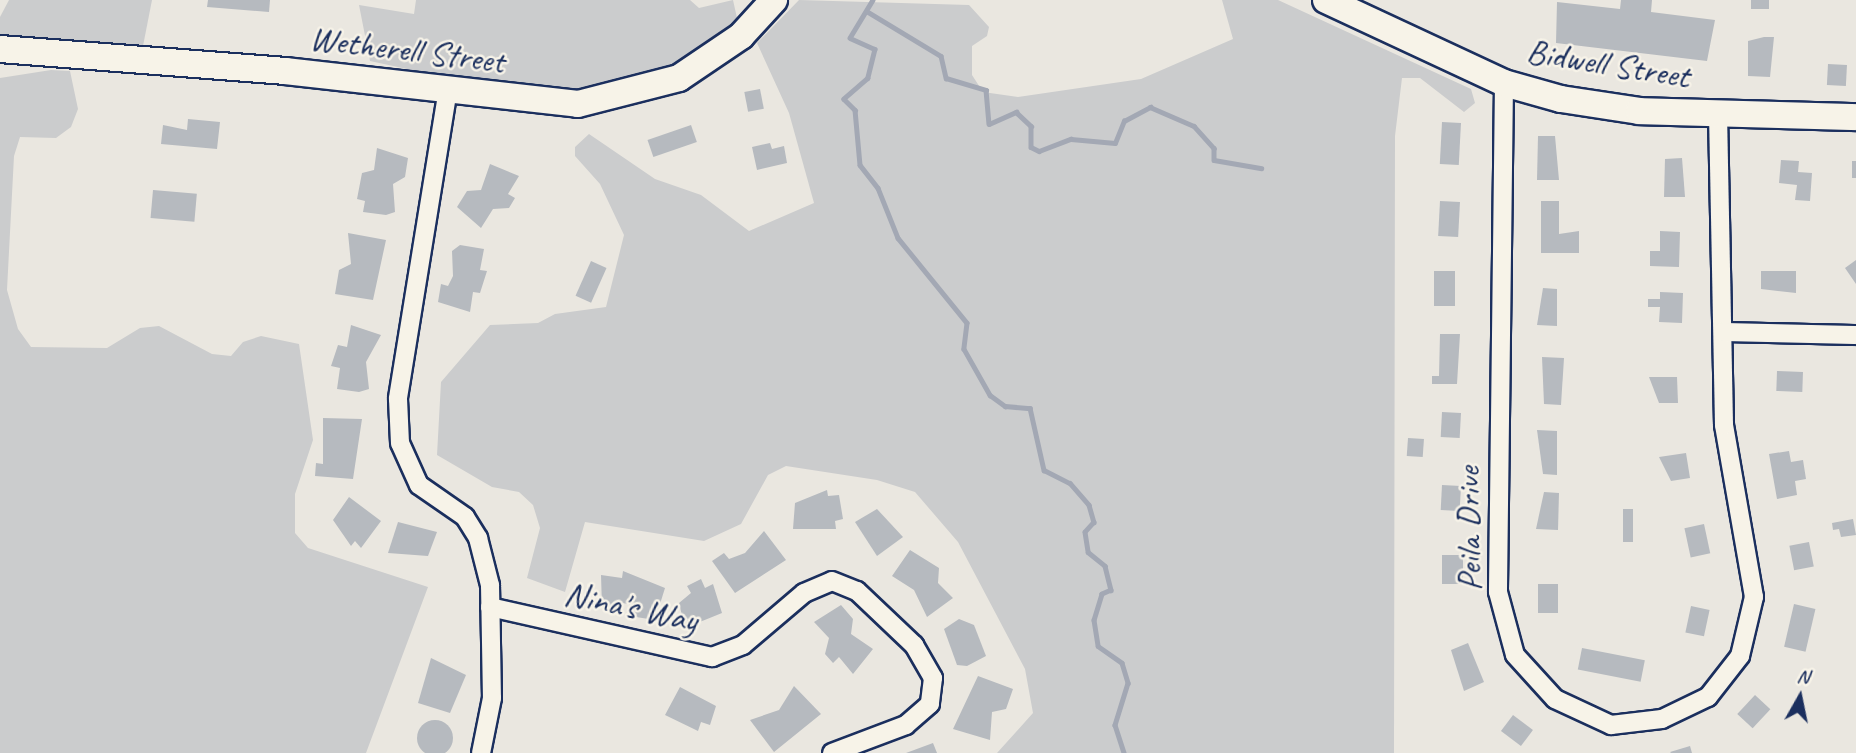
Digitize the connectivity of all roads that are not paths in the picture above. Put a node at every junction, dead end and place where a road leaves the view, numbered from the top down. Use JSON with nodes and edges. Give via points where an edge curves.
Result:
{"nodes":[{"id":1,"x":774,"y":0,"type":"edge"},
{"id":2,"x":1326,"y":0,"type":"edge"},
{"id":3,"x":0,"y":49,"type":"edge"},
{"id":4,"x":1504,"y":83,"type":"junction"},
{"id":5,"x":448,"y":89,"type":"junction"},
{"id":6,"x":1718,"y":115,"type":"junction"},
{"id":7,"x":1856,"y":117,"type":"edge"},
{"id":8,"x":1723,"y":332,"type":"junction"},
{"id":9,"x":1856,"y":335,"type":"edge"},
{"id":10,"x":490,"y":607,"type":"junction"},
{"id":11,"x":481,"y":753,"type":"edge"},
{"id":12,"x":832,"y":753,"type":"edge"}],
"edges":[{"from":1,"to":5,"type":"street","name":"Wetherell Street","via":[[714,57],[680,78],[614,100],[556,103]]},
{"from":2,"to":4,"type":"street","name":"Bidwell Street"},
{"from":3,"to":5,"type":"street","name":"Wetherell Street"},
{"from":4,"to":6,"type":"street","name":"Bidwell Street","via":[[1639,111]]},
{"from":4,"to":8,"type":"street","name":"Peila Drive","via":[[1498,592],[1515,655],[1555,699],[1611,725],[1662,719],[1708,697],[1740,656],[1754,597],[1724,425]]},
{"from":5,"to":10,"type":"street","via":[[398,399],[400,443],[419,485],[465,517],[478,538]]},
{"from":6,"to":7,"type":"street","name":"Bidwell Street"},
{"from":6,"to":8,"type":"street","name":"Peila Drive"},
{"from":8,"to":9,"type":"street"},
{"from":10,"to":11,"type":"street","via":[[492,698]]},
{"from":10,"to":12,"type":"street","name":"Nina's Way","via":[[712,657],[743,646],[804,593],[832,581],[858,591],[914,645],[933,678],[930,704],[906,725]]}]}
